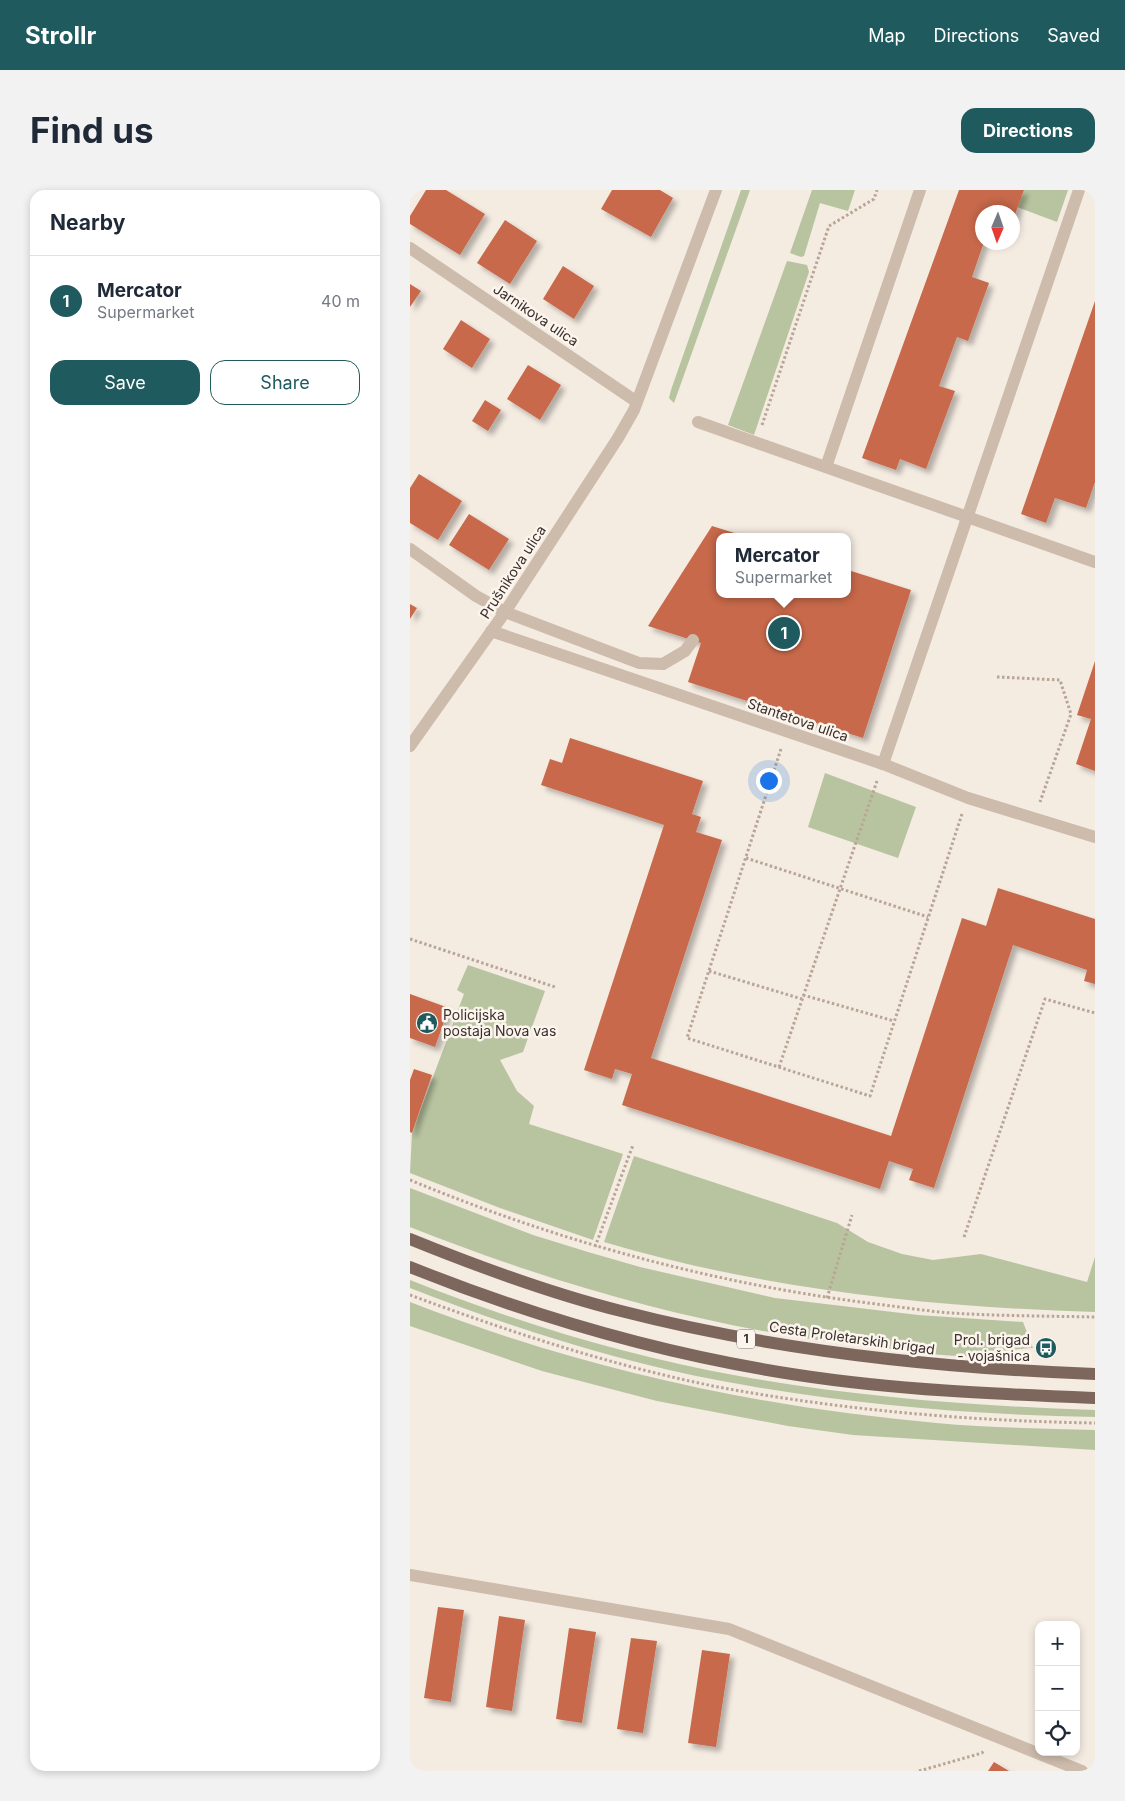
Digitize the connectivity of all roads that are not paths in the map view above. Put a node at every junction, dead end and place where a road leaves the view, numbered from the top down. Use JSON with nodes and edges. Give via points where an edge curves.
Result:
{"nodes":[{"id":1,"x":716,"y":190,"type":"edge"},
{"id":2,"x":920,"y":190,"type":"edge"},
{"id":3,"x":1079,"y":190,"type":"edge"},
{"id":4,"x":410,"y":248,"type":"edge"},
{"id":5,"x":635,"y":406,"type":"junction"},
{"id":6,"x":698,"y":422,"type":"dead end"},
{"id":7,"x":826,"y":467,"type":"junction"},
{"id":8,"x":968,"y":517,"type":"junction"},
{"id":9,"x":410,"y":549,"type":"edge"},
{"id":10,"x":1095,"y":562,"type":"edge"},
{"id":11,"x":505,"y":612,"type":"junction"},
{"id":12,"x":491,"y":631,"type":"junction"},
{"id":13,"x":693,"y":640,"type":"dead end"},
{"id":14,"x":410,"y":746,"type":"edge"},
{"id":15,"x":883,"y":764,"type":"junction"},
{"id":16,"x":1095,"y":837,"type":"edge"},
{"id":17,"x":410,"y":1239,"type":"edge"},
{"id":18,"x":410,"y":1267,"type":"edge"},
{"id":19,"x":1095,"y":1374,"type":"edge"},
{"id":20,"x":1095,"y":1398,"type":"edge"},
{"id":21,"x":410,"y":1575,"type":"edge"},
{"id":22,"x":1082,"y":1771,"type":"edge"}],
"edges":[{"from":1,"to":5,"type":"street","name":"Prušnikova ulica"},
{"from":2,"to":7,"type":"street"},
{"from":3,"to":8,"type":"street"},
{"from":4,"to":5,"type":"street","name":"Jarnikova ulica"},
{"from":5,"to":11,"type":"street","name":"Prušnikova ulica","via":[[618,438]]},
{"from":6,"to":7,"type":"street"},
{"from":7,"to":8,"type":"street"},
{"from":8,"to":10,"type":"street"},
{"from":8,"to":15,"type":"street"},
{"from":9,"to":11,"type":"street","via":[[476,596]]},
{"from":11,"to":12,"type":"street","name":"Prušnikova ulica"},
{"from":11,"to":13,"type":"street","via":[[578,641],[652,665],[676,658]]},
{"from":12,"to":14,"type":"street","name":"Prušnikova ulica"},
{"from":12,"to":15,"type":"street","name":"Stantetova ulica"},
{"from":15,"to":16,"type":"street","name":"Stantetova ulica","via":[[968,798]]},
{"from":17,"to":19,"type":"main road","name":"Cesta Proletarskih brigad","number":"1","via":[[492,1271],[619,1311],[722,1334],[801,1349],[889,1360]]},
{"from":18,"to":20,"type":"main road","number":"1","via":[[514,1305],[602,1332],[717,1360],[798,1375],[883,1385]]},
{"from":21,"to":22,"type":"street","via":[[730,1629]]}]}
